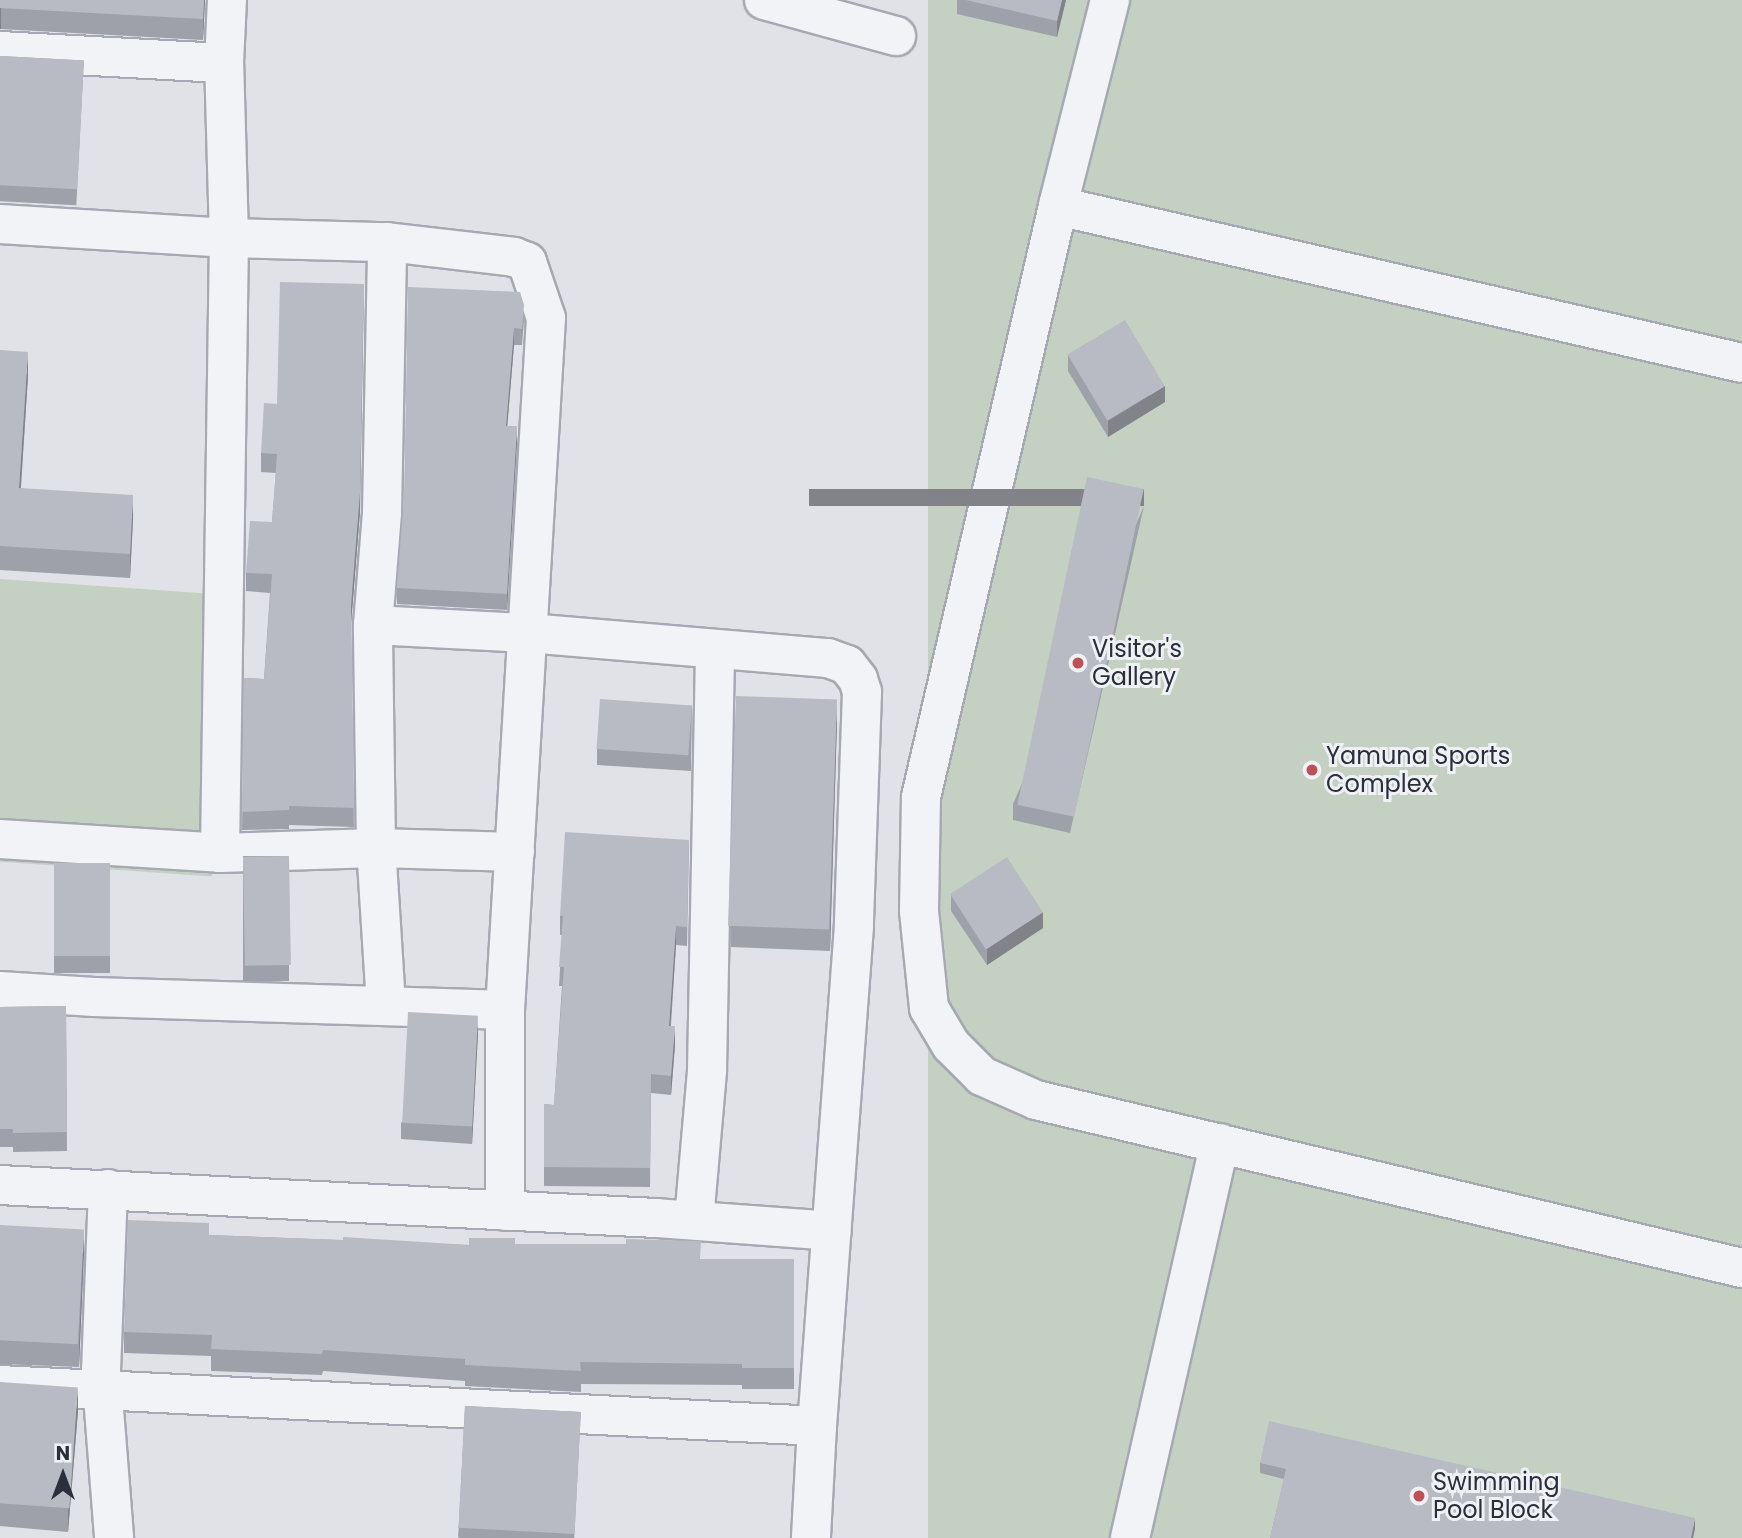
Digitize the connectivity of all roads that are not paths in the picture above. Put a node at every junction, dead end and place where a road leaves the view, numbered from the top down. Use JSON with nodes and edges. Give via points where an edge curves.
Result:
{"nodes":[{"id":1,"x":227,"y":0,"type":"edge"},
{"id":2,"x":764,"y":0,"type":"edge"},
{"id":3,"x":1110,"y":0,"type":"edge"},
{"id":4,"x":896,"y":36,"type":"dead end"},
{"id":5,"x":0,"y":51,"type":"edge"},
{"id":6,"x":224,"y":63,"type":"junction"},
{"id":7,"x":1058,"y":206,"type":"junction"},
{"id":8,"x":0,"y":224,"type":"edge"},
{"id":9,"x":229,"y":238,"type":"junction"},
{"id":10,"x":387,"y":242,"type":"junction"},
{"id":11,"x":1742,"y":363,"type":"edge"},
{"id":12,"x":373,"y":625,"type":"junction"},
{"id":13,"x":528,"y":634,"type":"junction"},
{"id":14,"x":715,"y":649,"type":"junction"},
{"id":15,"x":0,"y":839,"type":"edge"},
{"id":16,"x":376,"y":848,"type":"junction"},
{"id":17,"x":515,"y":852,"type":"junction"},
{"id":18,"x":220,"y":853,"type":"junction"},
{"id":19,"x":0,"y":991,"type":"edge"},
{"id":20,"x":386,"y":1005,"type":"junction"},
{"id":21,"x":505,"y":1010,"type":"junction"},
{"id":22,"x":1220,"y":1143,"type":"junction"},
{"id":23,"x":0,"y":1185,"type":"edge"},
{"id":24,"x":108,"y":1189,"type":"junction"},
{"id":25,"x":505,"y":1211,"type":"junction"},
{"id":26,"x":694,"y":1220,"type":"junction"},
{"id":27,"x":832,"y":1231,"type":"junction"},
{"id":28,"x":1742,"y":1268,"type":"edge"},
{"id":29,"x":0,"y":1385,"type":"edge"},
{"id":30,"x":102,"y":1391,"type":"junction"},
{"id":31,"x":817,"y":1426,"type":"junction"},
{"id":32,"x":114,"y":1538,"type":"edge"},
{"id":33,"x":811,"y":1538,"type":"edge"},
{"id":34,"x":1130,"y":1538,"type":"edge"}],
"edges":[{"from":1,"to":6,"type":"street"},
{"from":2,"to":4,"type":"street"},
{"from":3,"to":7,"type":"street"},
{"from":5,"to":6,"type":"street"},
{"from":6,"to":9,"type":"street"},
{"from":7,"to":11,"type":"street"},
{"from":7,"to":22,"type":"street","via":[[921,797],[919,911],[929,1008],[951,1045],[982,1076],[1036,1100]]},
{"from":8,"to":9,"type":"street"},
{"from":9,"to":10,"type":"street"},
{"from":9,"to":18,"type":"street"},
{"from":10,"to":12,"type":"street","via":[[382,513]]},
{"from":10,"to":13,"type":"street","via":[[514,257],[527,262],[541,297],[546,318]]},
{"from":12,"to":13,"type":"street"},
{"from":12,"to":16,"type":"street"},
{"from":13,"to":14,"type":"street"},
{"from":13,"to":17,"type":"street"},
{"from":14,"to":26,"type":"street","via":[[707,1070]]},
{"from":14,"to":27,"type":"street","via":[[828,658],[847,665],[862,692],[854,926]]},
{"from":15,"to":18,"type":"street"},
{"from":16,"to":17,"type":"street"},
{"from":16,"to":18,"type":"street"},
{"from":16,"to":20,"type":"street"},
{"from":17,"to":21,"type":"street"},
{"from":19,"to":20,"type":"street"},
{"from":20,"to":21,"type":"street"},
{"from":21,"to":25,"type":"street"},
{"from":22,"to":28,"type":"street"},
{"from":22,"to":34,"type":"street"},
{"from":23,"to":24,"type":"street"},
{"from":24,"to":25,"type":"street"},
{"from":24,"to":30,"type":"street"},
{"from":25,"to":26,"type":"street"},
{"from":26,"to":27,"type":"street"},
{"from":27,"to":31,"type":"street"},
{"from":29,"to":30,"type":"street"},
{"from":30,"to":31,"type":"street"},
{"from":30,"to":32,"type":"street"},
{"from":31,"to":33,"type":"street"}]}
